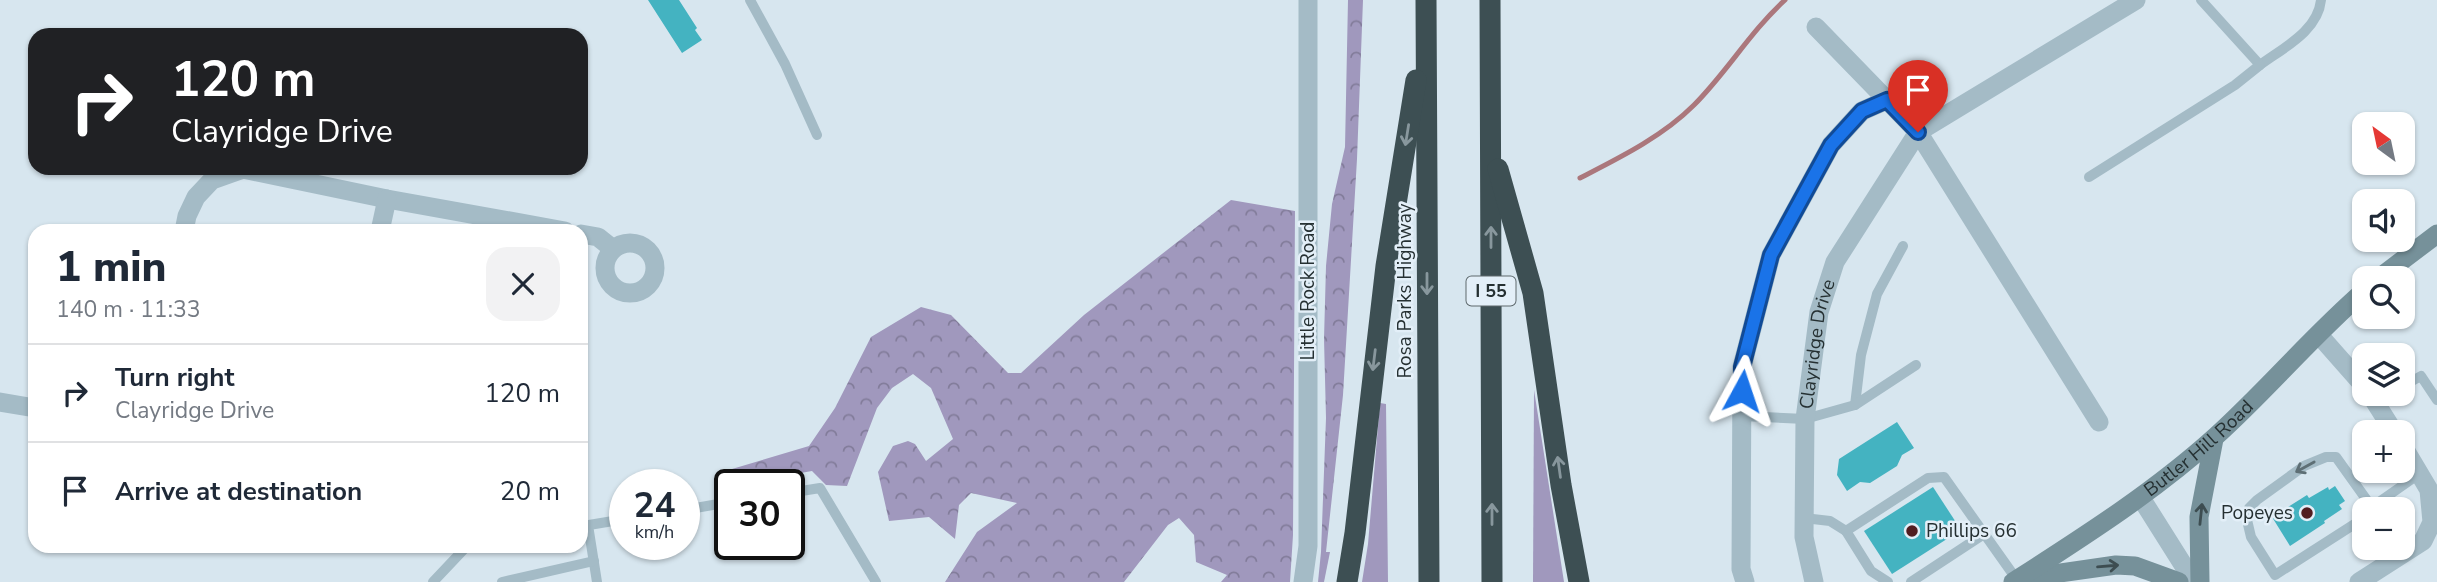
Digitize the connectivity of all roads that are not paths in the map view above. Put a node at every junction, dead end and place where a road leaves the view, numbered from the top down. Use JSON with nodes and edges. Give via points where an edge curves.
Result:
{"nodes":[{"id":1,"x":750,"y":0,"type":"edge"},
{"id":2,"x":1308,"y":0,"type":"edge"},
{"id":3,"x":1490,"y":0,"type":"edge"},
{"id":4,"x":2136,"y":0,"type":"edge"},
{"id":5,"x":2201,"y":0,"type":"edge"},
{"id":6,"x":2321,"y":0,"type":"edge"},
{"id":7,"x":1426,"y":10,"type":"edge"},
{"id":8,"x":1816,"y":27,"type":"dead end"},
{"id":9,"x":2260,"y":65,"type":"junction"},
{"id":10,"x":1887,"y":100,"type":"junction"},
{"id":11,"x":1918,"y":132,"type":"junction"},
{"id":12,"x":817,"y":135,"type":"dead end"},
{"id":13,"x":1491,"y":142,"type":"junction"},
{"id":14,"x":226,"y":175,"type":"edge"},
{"id":15,"x":272,"y":175,"type":"edge"},
{"id":16,"x":2089,"y":177,"type":"dead end"},
{"id":17,"x":387,"y":199,"type":"junction"},
{"id":18,"x":185,"y":224,"type":"edge"},
{"id":19,"x":382,"y":224,"type":"edge"},
{"id":20,"x":526,"y":224,"type":"edge"},
{"id":21,"x":2437,"y":234,"type":"edge"},
{"id":22,"x":588,"y":235,"type":"edge"},
{"id":23,"x":1903,"y":246,"type":"dead end"},
{"id":24,"x":613,"y":249,"type":"dead end"},
{"id":25,"x":2395,"y":266,"type":"edge"},
{"id":26,"x":2352,"y":303,"type":"edge"},
{"id":27,"x":2319,"y":335,"type":"junction"},
{"id":28,"x":1916,"y":365,"type":"dead end"},
{"id":29,"x":2352,"y":369,"type":"edge"},
{"id":30,"x":2415,"y":379,"type":"edge"},
{"id":31,"x":2437,"y":400,"type":"edge"},
{"id":32,"x":0,"y":402,"type":"edge"},
{"id":33,"x":1855,"y":405,"type":"junction"},
{"id":34,"x":28,"y":407,"type":"edge"},
{"id":35,"x":1742,"y":416,"type":"junction"},
{"id":36,"x":1805,"y":419,"type":"junction"},
{"id":37,"x":2099,"y":422,"type":"dead end"},
{"id":38,"x":2214,"y":439,"type":"junction"},
{"id":39,"x":2415,"y":467,"type":"edge"},
{"id":40,"x":2419,"y":474,"type":"junction"},
{"id":41,"x":805,"y":490,"type":"edge"},
{"id":42,"x":2363,"y":497,"type":"edge"},
{"id":43,"x":2386,"y":497,"type":"edge"},
{"id":44,"x":2141,"y":498,"type":"junction"},
{"id":45,"x":1804,"y":518,"type":"junction"},
{"id":46,"x":609,"y":522,"type":"edge"},
{"id":47,"x":2435,"y":522,"type":"edge"},
{"id":48,"x":588,"y":525,"type":"edge"},
{"id":49,"x":2352,"y":526,"type":"edge"},
{"id":50,"x":1846,"y":531,"type":"junction"},
{"id":51,"x":1984,"y":534,"type":"junction"},
{"id":52,"x":588,"y":540,"type":"edge"},
{"id":53,"x":460,"y":553,"type":"edge"},
{"id":54,"x":594,"y":561,"type":"junction"},
{"id":55,"x":2277,"y":579,"type":"edge"},
{"id":56,"x":2015,"y":581,"type":"edge"},
{"id":57,"x":433,"y":582,"type":"edge"},
{"id":58,"x":502,"y":582,"type":"edge"},
{"id":59,"x":597,"y":582,"type":"edge"},
{"id":60,"x":876,"y":582,"type":"edge"},
{"id":61,"x":1303,"y":582,"type":"edge"},
{"id":62,"x":1347,"y":582,"type":"edge"},
{"id":63,"x":1429,"y":582,"type":"edge"},
{"id":64,"x":1492,"y":582,"type":"edge"},
{"id":65,"x":1579,"y":582,"type":"edge"},
{"id":66,"x":1745,"y":582,"type":"edge"},
{"id":67,"x":1814,"y":582,"type":"edge"},
{"id":68,"x":1888,"y":582,"type":"edge"},
{"id":69,"x":1911,"y":582,"type":"edge"},
{"id":70,"x":2179,"y":582,"type":"edge"},
{"id":71,"x":2194,"y":582,"type":"edge"},
{"id":72,"x":2200,"y":582,"type":"edge"},
{"id":73,"x":2360,"y":582,"type":"edge"}],
"edges":[{"from":1,"to":12,"type":"lane"},
{"from":2,"to":61,"type":"street","name":"Little Rock Road","via":[[1308,546]]},
{"from":3,"to":13,"type":"highway","number":"I 55"},
{"from":4,"to":11,"type":"street","name":"Clayridge Drive"},
{"from":5,"to":9,"type":"lane"},
{"from":6,"to":9,"type":"lane","via":[[2312,25]]},
{"from":7,"to":62,"type":"highway","one_way":true,"via":[[1386,266]]},
{"from":7,"to":63,"type":"highway","name":"Rosa Parks Highway","one_way":true},
{"from":8,"to":10,"type":"street"},
{"from":9,"to":16,"type":"lane"},
{"from":10,"to":11,"type":"street"},
{"from":10,"to":35,"type":"street","via":[[1862,111],[1831,145],[1771,255],[1742,367]]},
{"from":11,"to":36,"type":"street","name":"Clayridge Drive","via":[[1835,262],[1819,312]]},
{"from":11,"to":37,"type":"street"},
{"from":64,"to":13,"type":"highway","number":"I 55","one_way":true},
{"from":65,"to":13,"type":"highway","one_way":true,"via":[[1533,293]]},
{"from":14,"to":18,"type":"street","via":[[212,180],[197,197]]},
{"from":15,"to":17,"type":"street"},
{"from":17,"to":19,"type":"street"},
{"from":17,"to":20,"type":"street"},
{"from":21,"to":25,"type":"main road"},
{"from":22,"to":24,"type":"street"},
{"from":23,"to":33,"type":"lane","via":[[1877,294],[1861,355]]},
{"from":26,"to":27,"type":"main road","name":"Butler Hill Road"},
{"from":27,"to":29,"type":"street"},
{"from":27,"to":38,"type":"main road","name":"Butler Hill Road"},
{"from":28,"to":33,"type":"lane"},
{"from":30,"to":31,"type":"lane","via":[[2421,376]]},
{"from":32,"to":34,"type":"street"},
{"from":33,"to":36,"type":"lane"},
{"from":35,"to":36,"type":"lane"},
{"from":35,"to":66,"type":"street","via":[[1741,569]]},
{"from":36,"to":45,"type":"street","name":"Clayridge Drive"},
{"from":38,"to":44,"type":"main road","name":"Butler Hill Road"},
{"from":72,"to":38,"type":"main road","one_way":true,"via":[[2199,517]]},
{"from":39,"to":40,"type":"street"},
{"from":40,"to":43,"type":"lane"},
{"from":40,"to":47,"type":"street","via":[[2429,490]]},
{"from":41,"to":60,"type":"lane","via":[[820,488]]},
{"from":42,"to":55,"type":"lane","one_way":true,"via":[[2336,457],[2326,457],[2304,466],[2257,500],[2249,508],[2247,520],[2251,537]]},
{"from":44,"to":56,"type":"main road","name":"Butler Hill Road"},
{"from":44,"to":71,"type":"street"},
{"from":45,"to":50,"type":"lane","via":[[1830,522]]},
{"from":45,"to":67,"type":"street","name":"Clayridge Drive"},
{"from":46,"to":48,"type":"lane"},
{"from":47,"to":73,"type":"street","via":[[2423,541]]},
{"from":49,"to":55,"type":"lane"},
{"from":50,"to":51,"type":"lane","via":[[1928,478],[1944,477]]},
{"from":50,"to":68,"type":"lane","via":[[1871,571]]},
{"from":51,"to":56,"type":"lane"},
{"from":51,"to":69,"type":"lane"},
{"from":52,"to":54,"type":"lane"},
{"from":53,"to":57,"type":"lane"},
{"from":54,"to":58,"type":"lane"},
{"from":54,"to":59,"type":"lane"},
{"from":56,"to":70,"type":"main road","one_way":true,"via":[[2135,565]]}]}
